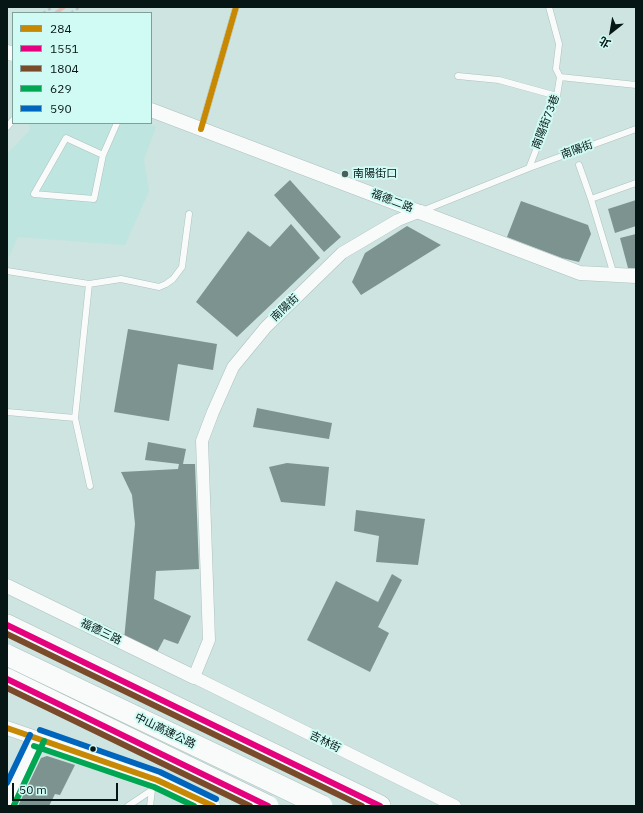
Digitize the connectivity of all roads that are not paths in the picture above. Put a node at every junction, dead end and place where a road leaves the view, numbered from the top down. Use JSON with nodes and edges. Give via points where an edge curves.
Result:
{"nodes":[{"id":1,"x":236,"y":7,"type":"edge"},
{"id":2,"x":549,"y":7,"type":"edge"},
{"id":3,"x":458,"y":76,"type":"dead end"},
{"id":4,"x":560,"y":77,"type":"junction"},
{"id":5,"x":636,"y":85,"type":"edge"},
{"id":6,"x":557,"y":96,"type":"junction"},
{"id":7,"x":152,"y":110,"type":"edge"},
{"id":8,"x":117,"y":124,"type":"edge"},
{"id":9,"x":201,"y":129,"type":"junction"},
{"id":10,"x":636,"y":129,"type":"edge"},
{"id":11,"x":103,"y":156,"type":"junction"},
{"id":12,"x":579,"y":166,"type":"dead end"},
{"id":13,"x":528,"y":168,"type":"junction"},
{"id":14,"x":636,"y":183,"type":"edge"},
{"id":15,"x":591,"y":199,"type":"junction"},
{"id":16,"x":421,"y":212,"type":"junction"},
{"id":17,"x":189,"y":214,"type":"dead end"},
{"id":18,"x":7,"y":271,"type":"edge"},
{"id":19,"x":614,"y":275,"type":"junction"},
{"id":20,"x":636,"y":276,"type":"edge"},
{"id":21,"x":89,"y":284,"type":"junction"},
{"id":22,"x":7,"y":412,"type":"edge"},
{"id":23,"x":75,"y":418,"type":"junction"},
{"id":24,"x":90,"y":486,"type":"dead end"},
{"id":25,"x":7,"y":586,"type":"edge"},
{"id":26,"x":7,"y":625,"type":"edge"},
{"id":27,"x":7,"y":655,"type":"edge"},
{"id":28,"x":194,"y":677,"type":"junction"},
{"id":29,"x":7,"y":679,"type":"edge"},
{"id":30,"x":7,"y":728,"type":"edge"},
{"id":31,"x":36,"y":738,"type":"junction"},
{"id":32,"x":155,"y":785,"type":"junction"},
{"id":33,"x":7,"y":802,"type":"edge"},
{"id":34,"x":128,"y":806,"type":"edge"},
{"id":35,"x":150,"y":806,"type":"edge"},
{"id":36,"x":213,"y":806,"type":"edge"},
{"id":37,"x":268,"y":806,"type":"edge"},
{"id":38,"x":322,"y":806,"type":"edge"},
{"id":39,"x":380,"y":806,"type":"edge"},
{"id":40,"x":455,"y":806,"type":"edge"}],
"edges":[{"from":1,"to":9,"type":"lane"},
{"from":2,"to":4,"type":"lane","name":"南陽街73巷","via":[[559,44],[556,69]]},
{"from":3,"to":6,"type":"lane","via":[[499,80]]},
{"from":4,"to":5,"type":"lane"},
{"from":4,"to":6,"type":"lane","name":"南陽街73巷"},
{"from":6,"to":13,"type":"lane","name":"南陽街73巷"},
{"from":7,"to":9,"type":"street","name":"福德二路"},
{"from":8,"to":11,"type":"lane"},
{"from":9,"to":16,"type":"street","name":"福德二路"},
{"from":10,"to":13,"type":"lane","name":"南陽街"},
{"from":11,"to":11,"type":"lane","via":[[94,199],[34,194],[66,138]]},
{"from":12,"to":15,"type":"lane"},
{"from":13,"to":16,"type":"lane","name":"南陽街"},
{"from":14,"to":15,"type":"lane"},
{"from":15,"to":19,"type":"lane"},
{"from":16,"to":19,"type":"street","name":"福德二路","via":[[580,273]]},
{"from":16,"to":28,"type":"street","name":"南陽街","via":[[398,220],[342,253],[266,327],[233,368],[202,441],[209,640]]},
{"from":17,"to":21,"type":"lane","via":[[182,267],[166,284],[159,287],[121,279]]},
{"from":18,"to":21,"type":"lane"},
{"from":19,"to":20,"type":"street","name":"福德二路"},
{"from":21,"to":23,"type":"lane"},
{"from":22,"to":23,"type":"lane"},
{"from":23,"to":24,"type":"lane"},
{"from":25,"to":28,"type":"street","name":"福德三路"},
{"from":26,"to":39,"type":"highway"},
{"from":27,"to":38,"type":"highway","name":"中山高速公路","bridge":true},
{"from":28,"to":40,"type":"street","name":"吉林街"},
{"from":29,"to":37,"type":"highway","bridge":true},
{"from":30,"to":31,"type":"street"},
{"from":31,"to":32,"type":"street"},
{"from":31,"to":33,"type":"street"},
{"from":32,"to":34,"type":"lane"},
{"from":32,"to":35,"type":"lane"},
{"from":32,"to":36,"type":"street"}]}
